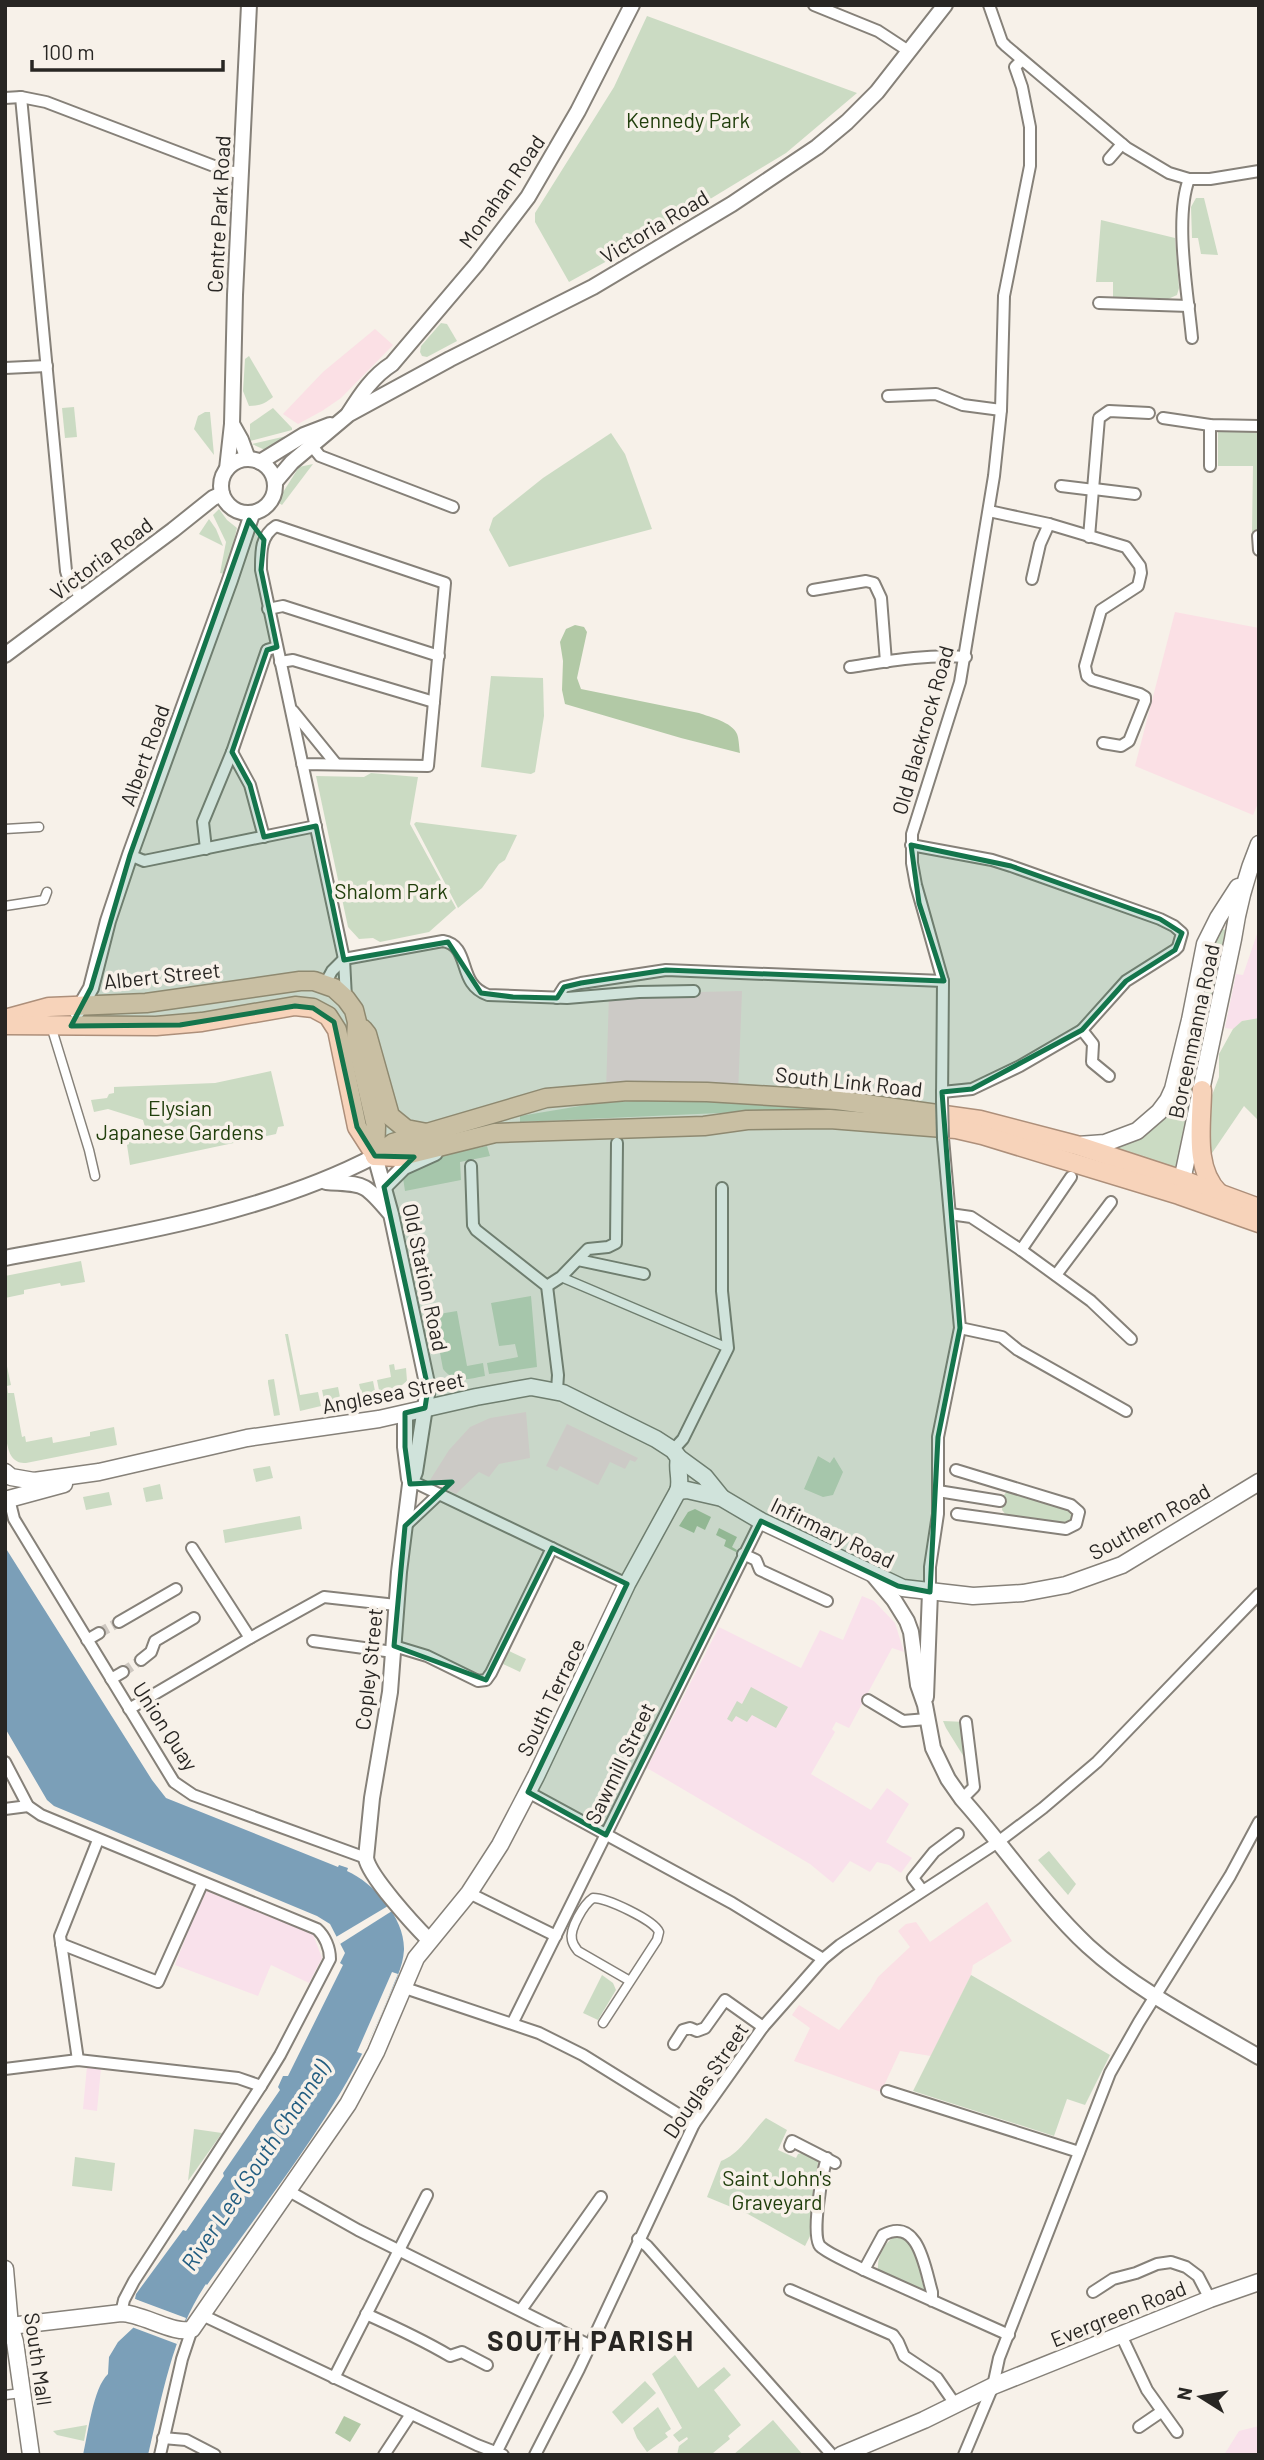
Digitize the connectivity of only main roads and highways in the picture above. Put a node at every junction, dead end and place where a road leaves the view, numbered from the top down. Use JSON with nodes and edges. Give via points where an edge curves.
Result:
{"nodes":[{"id":1,"x":1259,"y":844,"type":"edge"},
{"id":2,"x":1246,"y":874,"type":"junction"},
{"id":3,"x":5,"y":1019,"type":"edge"},
{"id":4,"x":357,"y":1022,"type":"junction"},
{"id":5,"x":5,"y":1025,"type":"edge"},
{"id":6,"x":1202,"y":1090,"type":"junction"},
{"id":7,"x":426,"y":1133,"type":"junction"},
{"id":8,"x":1076,"y":1145,"type":"junction"},
{"id":9,"x":375,"y":1156,"type":"junction"},
{"id":10,"x":1181,"y":1187,"type":"junction"},
{"id":11,"x":1222,"y":1195,"type":"junction"},
{"id":12,"x":1259,"y":1208,"type":"edge"},
{"id":13,"x":1259,"y":1223,"type":"edge"},
{"id":14,"x":676,"y":1454,"type":"junction"},
{"id":15,"x":5,"y":1472,"type":"edge"},
{"id":16,"x":99,"y":1472,"type":"junction"},
{"id":17,"x":1259,"y":1482,"type":"edge"},
{"id":18,"x":678,"y":1491,"type":"junction"},
{"id":19,"x":722,"y":1498,"type":"junction"},
{"id":20,"x":7,"y":1499,"type":"edge"},
{"id":21,"x":930,"y":1592,"type":"joint"},
{"id":22,"x":5,"y":2269,"type":"edge"},
{"id":23,"x":1259,"y":2282,"type":"edge"},
{"id":24,"x":10,"y":2303,"type":"junction"},
{"id":25,"x":38,"y":2323,"type":"junction"},
{"id":26,"x":10,"y":2333,"type":"edge"},
{"id":27,"x":31,"y":2455,"type":"edge"},
{"id":28,"x":841,"y":2455,"type":"edge"}],
"edges":[{"from":1,"to":2,"type":"main road","name":"Boreenmanna Road"},
{"from":2,"to":6,"type":"main road","name":"Boreenmanna Road"},
{"from":2,"to":8,"type":"main road","name":"Boreenmanna Road","via":[[1205,944],[1168,1100],[1137,1131],[1105,1143]]},
{"from":3,"to":4,"type":"highway","name":"Albert Street","via":[[40,1008],[146,1003],[300,981],[325,984],[346,999]]},
{"from":4,"to":7,"type":"highway","via":[[367,1034],[390,1116],[406,1129]]},
{"from":4,"to":9,"type":"highway","via":[[356,1038],[376,1126]]},
{"from":5,"to":9,"type":"highway","via":[[168,1026],[306,1006],[328,1016],[337,1030],[357,1127]]},
{"from":6,"to":10,"type":"main road","name":"Boreenmanna Road"},
{"from":6,"to":11,"type":"highway","via":[[1202,1166]]},
{"from":7,"to":8,"type":"highway","name":"South Link Road","via":[[546,1098],[707,1091],[837,1100],[959,1116]]},
{"from":7,"to":9,"type":"highway","name":"South Link Road","via":[[393,1143]]},
{"from":8,"to":10,"type":"highway","name":"South Link Road"},
{"from":9,"to":10,"type":"highway","via":[[398,1157],[518,1131],[830,1119],[956,1129]]},
{"from":10,"to":11,"type":"highway","name":"South Link Road"},
{"from":10,"to":13,"type":"highway"},
{"from":11,"to":12,"type":"highway","name":"South Link Road"},
{"from":14,"to":16,"type":"main road","name":"Anglesea Street","via":[[557,1390],[531,1387],[379,1419],[247,1438]]},
{"from":14,"to":18,"type":"main road","name":"South Terrace"},
{"from":14,"to":19,"type":"main road","name":"Infirmary Road"},
{"from":15,"to":16,"type":"main road","name":"Anglesea Street","via":[[34,1480]]},
{"from":16,"to":20,"type":"main road","name":"Anglesea Street"},
{"from":17,"to":21,"type":"main road","name":"Southern Road","via":[[1122,1565],[1093,1576],[1023,1593],[973,1596]]},
{"from":18,"to":19,"type":"main road","name":"Infirmary Road"},
{"from":18,"to":25,"type":"main road","name":"South Terrace","via":[[627,1584],[475,1896],[416,1958],[348,2104],[202,2315],[187,2330],[126,2313]]},
{"from":19,"to":21,"type":"main road","name":"Infirmary Road","via":[[874,1576],[903,1588]]},
{"from":22,"to":24,"type":"main road","name":"South Mall"},
{"from":23,"to":28,"type":"main road","name":"Evergreen Road","via":[[993,2386]]},
{"from":24,"to":25,"type":"main road"},
{"from":24,"to":26,"type":"main road","name":"South Mall"},
{"from":25,"to":26,"type":"main road"},
{"from":26,"to":27,"type":"main road","name":"South Mall"}]}
